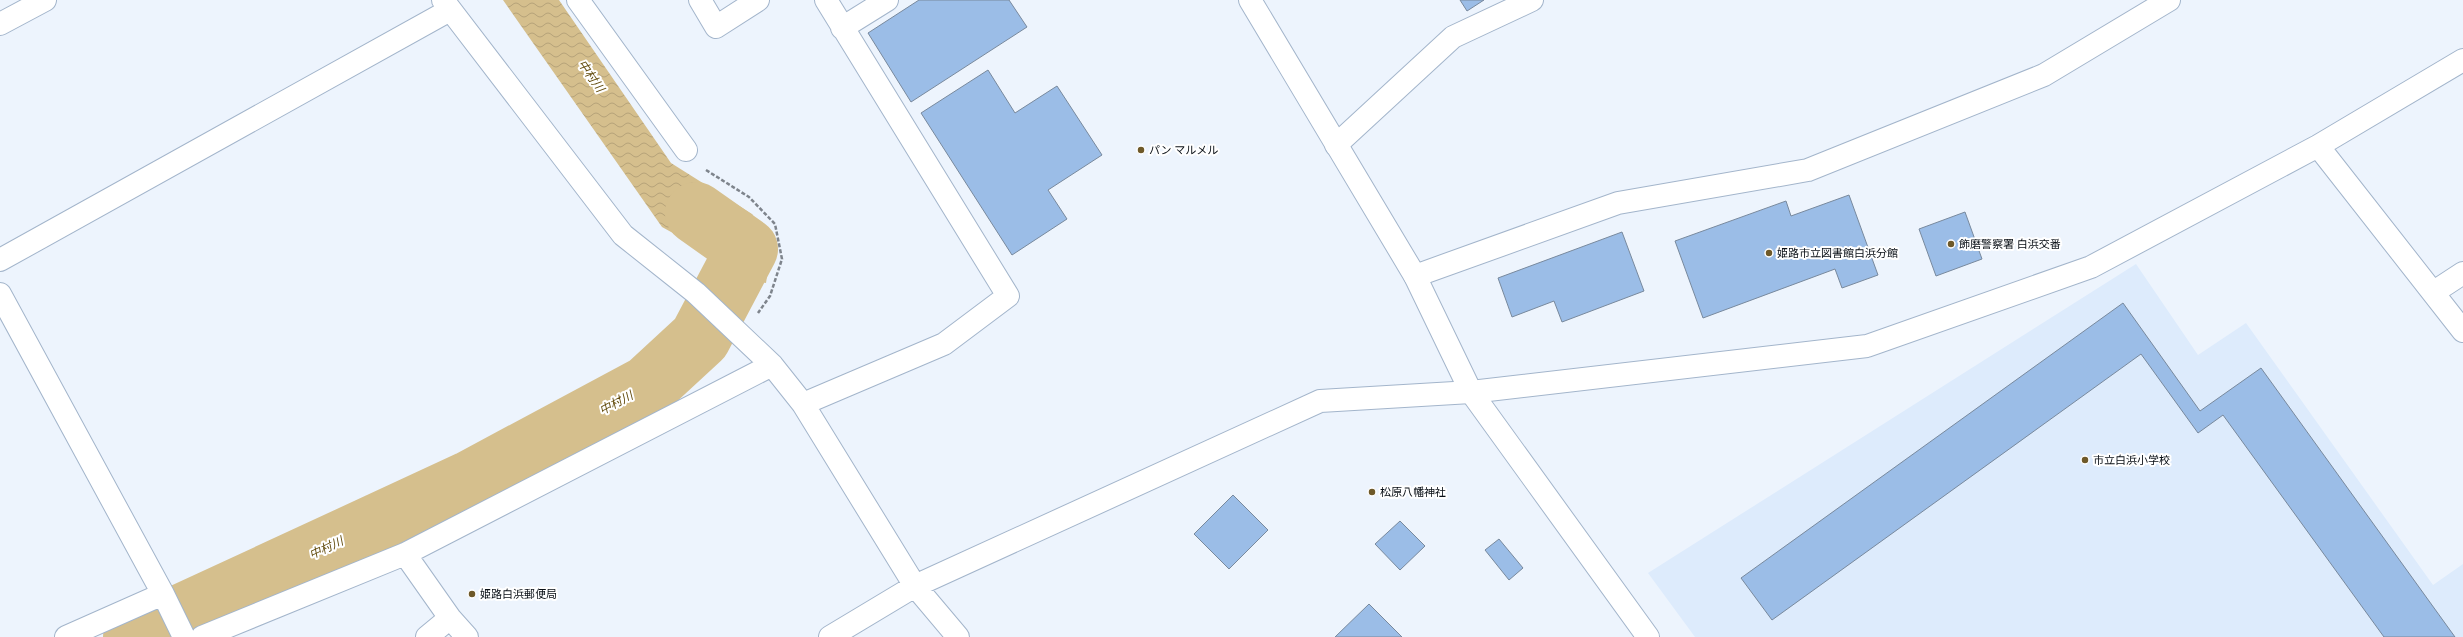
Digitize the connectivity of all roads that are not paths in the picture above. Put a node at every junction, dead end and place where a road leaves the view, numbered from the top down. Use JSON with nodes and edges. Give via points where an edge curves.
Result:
{"nodes":[{"id":1,"x":46,"y":0,"type":"edge"},
{"id":2,"x":578,"y":0,"type":"edge"},
{"id":3,"x":700,"y":0,"type":"edge"},
{"id":4,"x":758,"y":0,"type":"edge"},
{"id":5,"x":826,"y":0,"type":"edge"},
{"id":6,"x":887,"y":0,"type":"edge"},
{"id":7,"x":1250,"y":0,"type":"edge"},
{"id":8,"x":1532,"y":0,"type":"edge"},
{"id":9,"x":2169,"y":0,"type":"edge"},
{"id":10,"x":447,"y":5,"type":"edge"},
{"id":11,"x":0,"y":24,"type":"edge"},
{"id":12,"x":842,"y":28,"type":"junction"},
{"id":13,"x":2463,"y":60,"type":"edge"},
{"id":14,"x":1336,"y":145,"type":"junction"},
{"id":15,"x":2318,"y":146,"type":"junction"},
{"id":16,"x":686,"y":150,"type":"road end"},
{"id":17,"x":0,"y":260,"type":"edge"},
{"id":18,"x":2463,"y":273,"type":"edge"},
{"id":19,"x":1415,"y":276,"type":"junction"},
{"id":20,"x":2434,"y":292,"type":"junction"},
{"id":21,"x":2,"y":302,"type":"edge"},
{"id":22,"x":2463,"y":331,"type":"edge"},
{"id":23,"x":772,"y":365,"type":"junction"},
{"id":24,"x":1471,"y":392,"type":"junction"},
{"id":25,"x":803,"y":404,"type":"junction"},
{"id":26,"x":405,"y":554,"type":"junction"},
{"id":27,"x":915,"y":586,"type":"junction"},
{"id":28,"x":163,"y":594,"type":"junction"},
{"id":29,"x":450,"y":618,"type":"junction"},
{"id":30,"x":66,"y":637,"type":"edge"},
{"id":31,"x":184,"y":637,"type":"edge"},
{"id":32,"x":202,"y":637,"type":"edge"},
{"id":33,"x":426,"y":637,"type":"edge"},
{"id":34,"x":467,"y":637,"type":"edge"},
{"id":35,"x":830,"y":637,"type":"edge"},
{"id":36,"x":958,"y":637,"type":"edge"},
{"id":37,"x":1648,"y":637,"type":"edge"}],
"edges":[{"from":1,"to":11,"type":"street"},
{"from":2,"to":16,"type":"street"},
{"from":3,"to":4,"type":"street","via":[[716,27]]},
{"from":5,"to":12,"type":"street"},
{"from":6,"to":12,"type":"street"},
{"from":7,"to":14,"type":"street"},
{"from":8,"to":14,"type":"street","via":[[1454,37]]},
{"from":9,"to":19,"type":"street","via":[[2044,75],[1808,170],[1618,203]]},
{"from":10,"to":17,"type":"street"},
{"from":10,"to":23,"type":"street","via":[[623,235],[696,293]]},
{"from":12,"to":25,"type":"street","via":[[1008,296],[944,344]]},
{"from":13,"to":15,"type":"street"},
{"from":14,"to":19,"type":"street"},
{"from":15,"to":20,"type":"street"},
{"from":15,"to":24,"type":"street","via":[[2091,267],[1867,346]]},
{"from":18,"to":20,"type":"street"},
{"from":19,"to":24,"type":"street"},
{"from":20,"to":22,"type":"street"},
{"from":21,"to":28,"type":"street"},
{"from":23,"to":25,"type":"street"},
{"from":23,"to":26,"type":"street"},
{"from":24,"to":27,"type":"street","via":[[1320,401]]},
{"from":24,"to":37,"type":"street"},
{"from":25,"to":27,"type":"street"},
{"from":26,"to":29,"type":"street"},
{"from":26,"to":32,"type":"street"},
{"from":27,"to":35,"type":"street"},
{"from":27,"to":36,"type":"street"},
{"from":28,"to":30,"type":"street"},
{"from":28,"to":31,"type":"street"},
{"from":29,"to":33,"type":"street"},
{"from":29,"to":34,"type":"street"}]}
